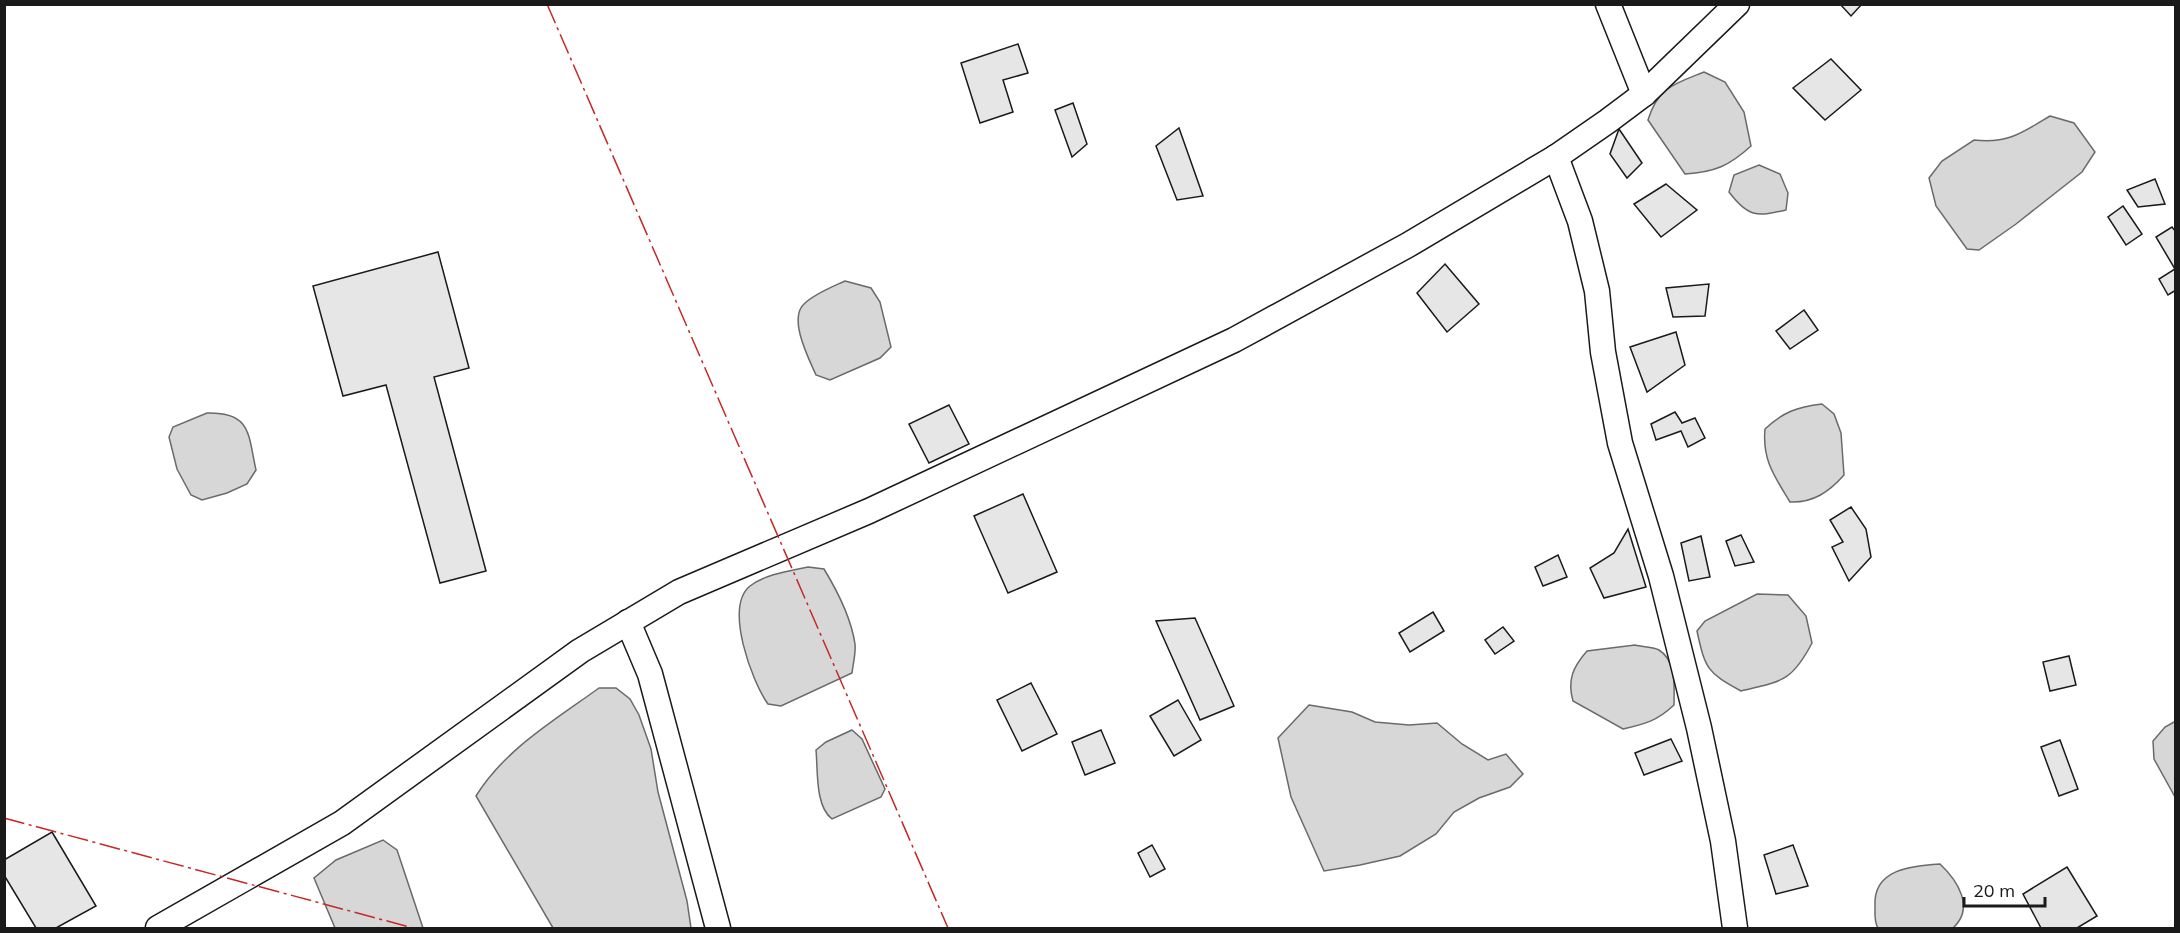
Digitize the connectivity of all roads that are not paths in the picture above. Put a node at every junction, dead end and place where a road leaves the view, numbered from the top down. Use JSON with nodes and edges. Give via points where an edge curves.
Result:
{"nodes":[{"id":1,"x":1608,"y":4,"type":"edge"},
{"id":2,"x":1737,"y":4,"type":"edge"},
{"id":3,"x":1644,"y":94,"type":"junction"},
{"id":4,"x":1556,"y":157,"type":"junction"},
{"id":5,"x":628,"y":622,"type":"junction"},
{"id":6,"x":158,"y":928,"type":"edge"},
{"id":7,"x":718,"y":928,"type":"edge"},
{"id":8,"x":1735,"y":928,"type":"edge"}],
"edges":[{"from":1,"to":3,"type":"street"},
{"from":2,"to":3,"type":"street"},
{"from":3,"to":4,"type":"street"},
{"from":4,"to":5,"type":"street","via":[[1408,245],[1234,340],[869,511],[679,592]]},
{"from":4,"to":8,"type":"street","via":[[1580,221],[1597,291],[1603,352],[1620,443],[1661,576],[1699,728],[1724,841]]},
{"from":5,"to":6,"type":"street","via":[[580,651],[342,824]]},
{"from":5,"to":7,"type":"street","via":[[650,674]]}]}
